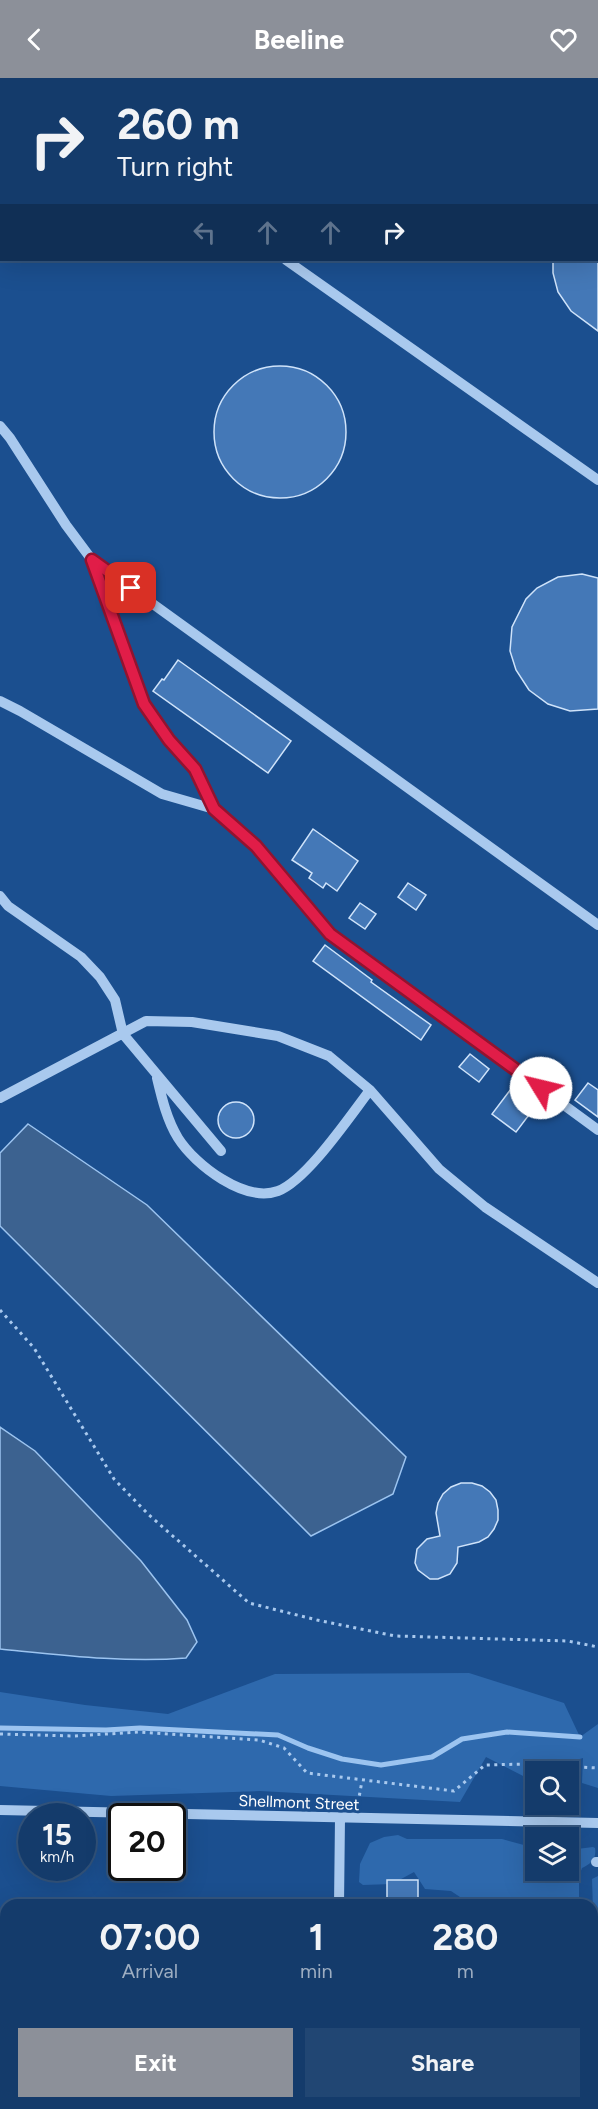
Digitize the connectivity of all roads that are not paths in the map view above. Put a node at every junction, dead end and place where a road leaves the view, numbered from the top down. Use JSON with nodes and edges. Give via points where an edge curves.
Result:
{"nodes":[{"id":1,"x":287,"y":261,"type":"edge"},
{"id":2,"x":0,"y":426,"type":"edge"},
{"id":3,"x":598,"y":480,"type":"edge"},
{"id":4,"x":92,"y":560,"type":"junction"},
{"id":5,"x":0,"y":701,"type":"edge"},
{"id":6,"x":214,"y":809,"type":"junction"},
{"id":7,"x":0,"y":896,"type":"edge"},
{"id":8,"x":598,"y":925,"type":"edge"},
{"id":9,"x":123,"y":1034,"type":"junction"},
{"id":10,"x":156,"y":1075,"type":"junction"},
{"id":11,"x":370,"y":1090,"type":"junction"},
{"id":12,"x":0,"y":1098,"type":"edge"},
{"id":13,"x":598,"y":1130,"type":"edge"},
{"id":14,"x":220,"y":1151,"type":"dead end"},
{"id":15,"x":598,"y":1283,"type":"edge"},
{"id":16,"x":0,"y":1810,"type":"edge"},
{"id":17,"x":340,"y":1818,"type":"junction"},
{"id":18,"x":598,"y":1823,"type":"edge"},
{"id":19,"x":339,"y":1899,"type":"edge"}],
"edges":[{"from":1,"to":3,"type":"street"},
{"from":2,"to":4,"type":"street"},
{"from":4,"to":6,"type":"street","via":[[144,704],[195,769]]},
{"from":4,"to":8,"type":"street"},
{"from":5,"to":6,"type":"street","via":[[162,794]]},
{"from":6,"to":13,"type":"street","via":[[256,846],[330,934]]},
{"from":7,"to":9,"type":"street","via":[[8,906],[81,957],[100,977],[115,1000]]},
{"from":9,"to":10,"type":"street"},
{"from":9,"to":11,"type":"street","via":[[146,1021],[192,1022],[278,1036],[329,1056]]},
{"from":9,"to":12,"type":"street"},
{"from":10,"to":11,"type":"street","via":[[165,1111],[178,1139],[195,1159],[216,1176],[258,1193],[278,1191],[303,1175]]},
{"from":10,"to":14,"type":"street"},
{"from":11,"to":15,"type":"street","via":[[439,1168],[485,1207]]},
{"from":16,"to":17,"type":"street","name":"Shellmont Street"},
{"from":17,"to":18,"type":"street","name":"Shellmont Street"},
{"from":17,"to":19,"type":"street"}]}
